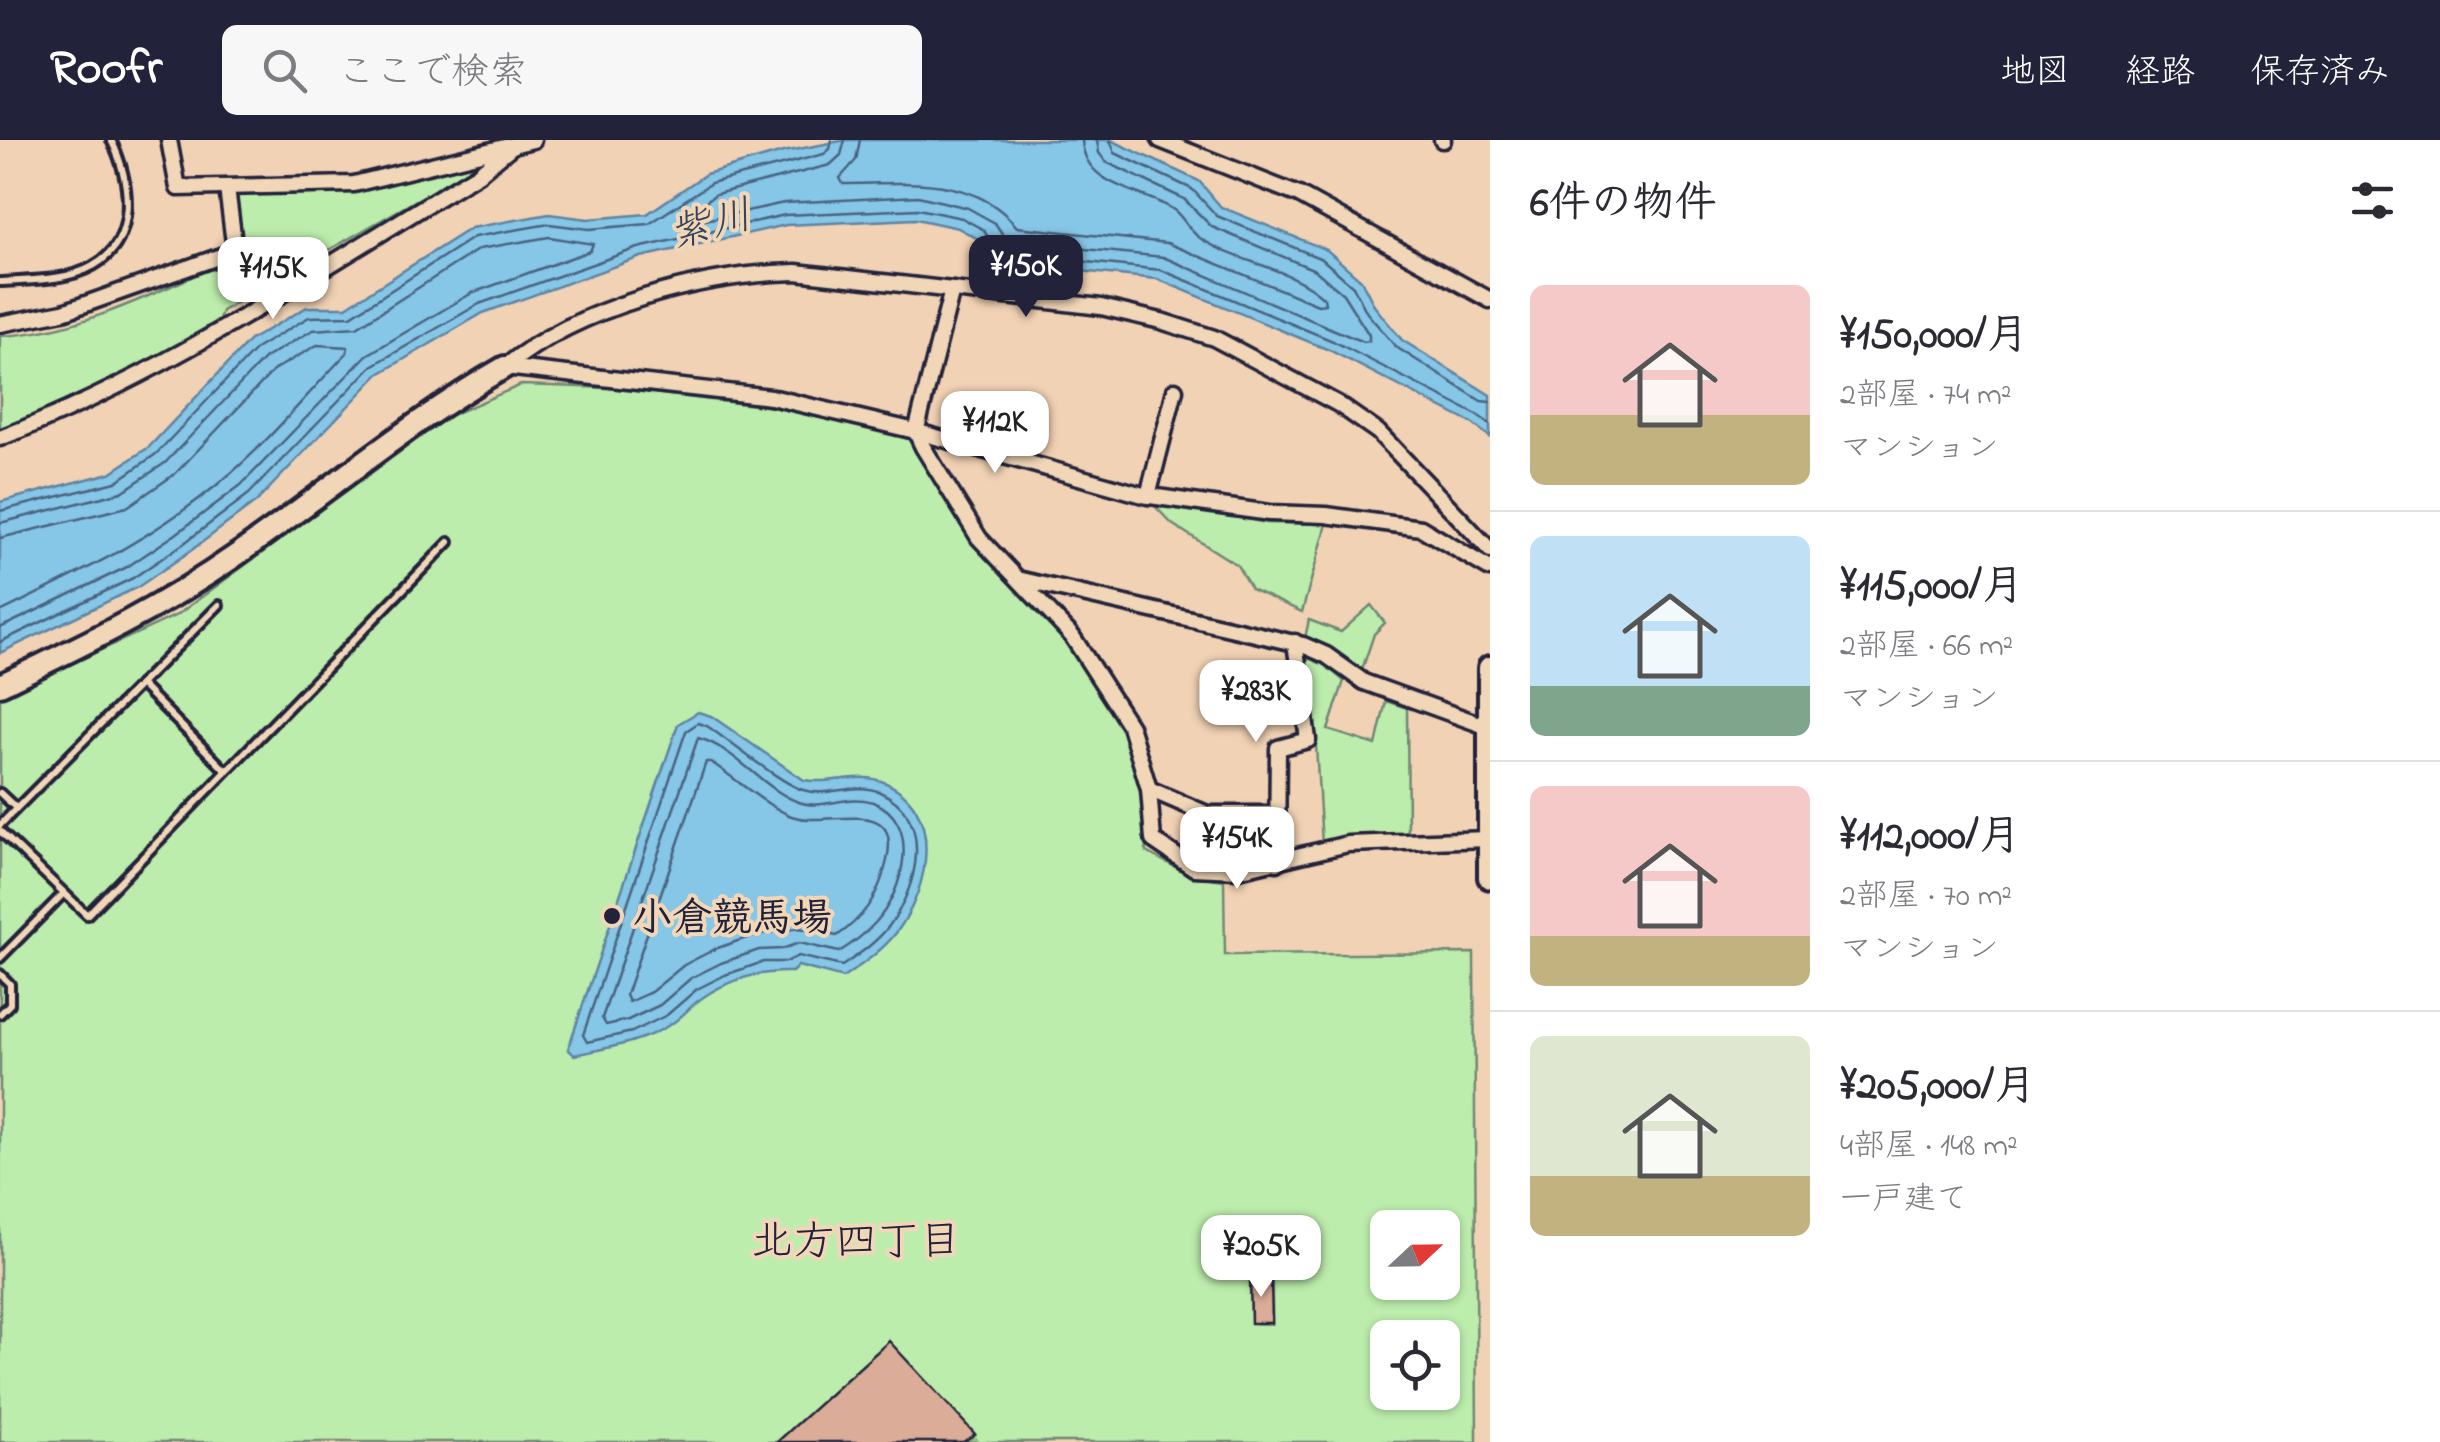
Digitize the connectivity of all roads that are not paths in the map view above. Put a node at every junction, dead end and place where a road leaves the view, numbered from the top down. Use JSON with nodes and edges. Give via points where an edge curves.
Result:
{"nodes":[{"id":1,"x":111,"y":140,"type":"edge"},
{"id":2,"x":169,"y":140,"type":"edge"},
{"id":3,"x":533,"y":140,"type":"edge"},
{"id":4,"x":1160,"y":140,"type":"edge"},
{"id":5,"x":512,"y":146,"type":"junction"},
{"id":6,"x":227,"y":188,"type":"junction"},
{"id":7,"x":0,"y":282,"type":"edge"},
{"id":8,"x":952,"y":290,"type":"junction"},
{"id":9,"x":1490,"y":300,"type":"edge"},
{"id":10,"x":0,"y":324,"type":"edge"},
{"id":11,"x":505,"y":367,"type":"junction"},
{"id":12,"x":1175,"y":390,"type":"dead end"},
{"id":13,"x":916,"y":432,"type":"junction"},
{"id":14,"x":0,"y":438,"type":"edge"},
{"id":15,"x":1148,"y":496,"type":"junction"},
{"id":16,"x":450,"y":542,"type":"dead end"},
{"id":17,"x":1490,"y":550,"type":"edge"},
{"id":18,"x":1490,"y":569,"type":"edge"},
{"id":19,"x":1021,"y":580,"type":"junction"},
{"id":20,"x":219,"y":605,"type":"dead end"},
{"id":21,"x":1296,"y":642,"type":"junction"},
{"id":22,"x":1490,"y":668,"type":"edge"},
{"id":23,"x":140,"y":684,"type":"junction"},
{"id":24,"x":0,"y":685,"type":"edge"},
{"id":25,"x":1489,"y":725,"type":"edge"},
{"id":26,"x":226,"y":771,"type":"junction"},
{"id":27,"x":1149,"y":789,"type":"junction"},
{"id":28,"x":0,"y":793,"type":"edge"},
{"id":29,"x":1489,"y":800,"type":"edge"},
{"id":30,"x":16,"y":808,"type":"junction"},
{"id":31,"x":1276,"y":814,"type":"junction"},
{"id":32,"x":0,"y":828,"type":"edge"},
{"id":33,"x":1488,"y":839,"type":"edge"},
{"id":34,"x":1276,"y":862,"type":"junction"},
{"id":35,"x":1490,"y":877,"type":"edge"},
{"id":36,"x":63,"y":894,"type":"junction"},
{"id":37,"x":0,"y":958,"type":"edge"},
{"id":38,"x":0,"y":974,"type":"edge"},
{"id":39,"x":0,"y":1014,"type":"edge"}],
"edges":[{"from":1,"to":7,"type":"lane","via":[[128,200],[115,248],[92,268]]},
{"from":2,"to":6,"type":"street","via":[[178,188]]},
{"from":3,"to":5,"type":"street"},
{"from":4,"to":9,"type":"street","via":[[1299,195]]},
{"from":5,"to":6,"type":"street","via":[[354,184]]},
{"from":5,"to":14,"type":"street","via":[[478,174],[140,377]]},
{"from":6,"to":10,"type":"street","via":[[235,251],[63,312]]},
{"from":8,"to":11,"type":"street","via":[[796,272],[725,278],[596,314]]},
{"from":8,"to":13,"type":"street"},
{"from":8,"to":17,"type":"street","via":[[1101,307],[1214,338],[1378,432]]},
{"from":11,"to":13,"type":"street","via":[[771,397]]},
{"from":11,"to":24,"type":"street","via":[[160,605]]},
{"from":12,"to":15,"type":"street"},
{"from":13,"to":15,"type":"street"},
{"from":13,"to":19,"type":"street","via":[[978,538]]},
{"from":15,"to":18,"type":"street","via":[[1421,528]]},
{"from":16,"to":26,"type":"lane"},
{"from":19,"to":21,"type":"street"},
{"from":19,"to":27,"type":"street","via":[[1104,682],[1130,726]]},
{"from":20,"to":23,"type":"lane"},
{"from":21,"to":25,"type":"street","via":[[1364,682]]},
{"from":21,"to":31,"type":"street","via":[[1308,740],[1278,748]]},
{"from":22,"to":25,"type":"main road"},
{"from":23,"to":26,"type":"lane"},
{"from":23,"to":30,"type":"lane"},
{"from":25,"to":29,"type":"main road"},
{"from":26,"to":36,"type":"lane","via":[[86,915]]},
{"from":27,"to":31,"type":"street","via":[[1207,814]]},
{"from":27,"to":34,"type":"street","via":[[1153,840],[1194,868],[1238,870]]},
{"from":28,"to":30,"type":"lane"},
{"from":29,"to":33,"type":"main road"},
{"from":30,"to":32,"type":"lane"},
{"from":31,"to":34,"type":"street"},
{"from":32,"to":36,"type":"lane"},
{"from":33,"to":34,"type":"street","via":[[1348,844]]},
{"from":33,"to":35,"type":"main road"},
{"from":36,"to":37,"type":"lane"},
{"from":38,"to":39,"type":"lane","via":[[10,984],[10,1004]]}]}
